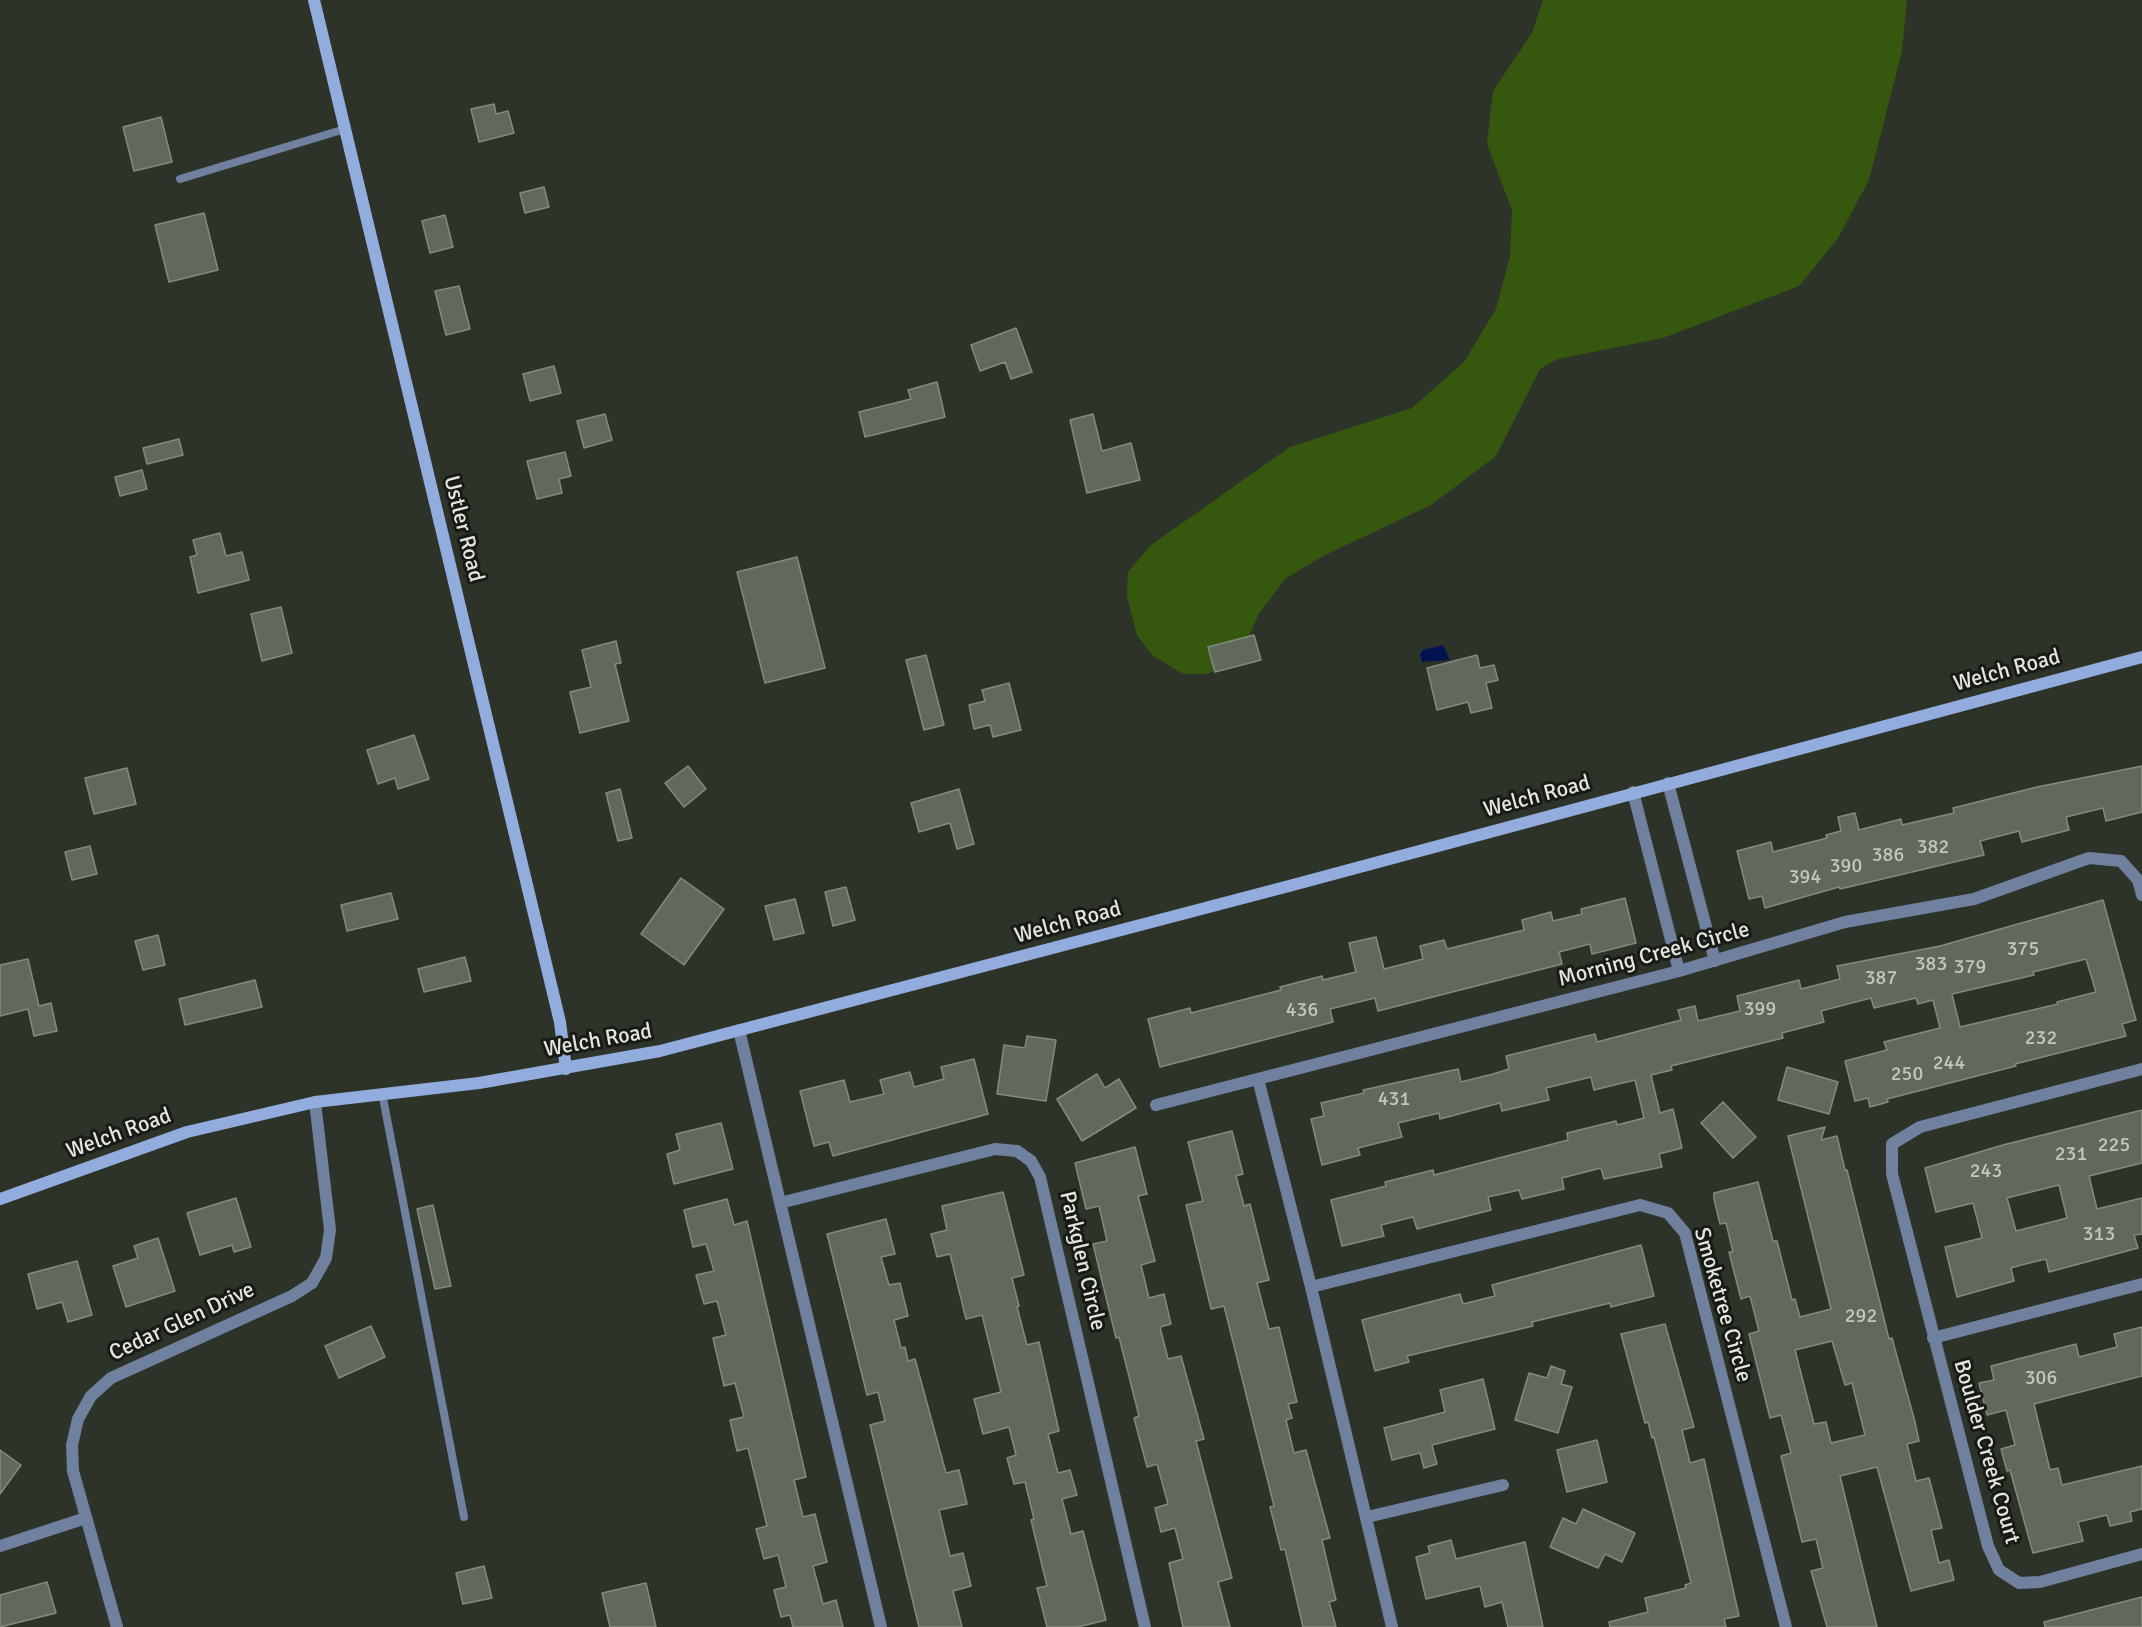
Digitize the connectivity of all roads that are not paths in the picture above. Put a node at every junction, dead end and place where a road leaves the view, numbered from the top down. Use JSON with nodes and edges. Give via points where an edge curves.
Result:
{"nodes":[{"id":1,"x":314,"y":0,"type":"edge"},
{"id":2,"x":345,"y":129,"type":"junction"},
{"id":3,"x":180,"y":179,"type":"dead end"},
{"id":4,"x":2142,"y":657,"type":"edge"},
{"id":5,"x":1668,"y":783,"type":"junction"},
{"id":6,"x":1633,"y":792,"type":"junction"},
{"id":7,"x":2142,"y":895,"type":"edge"},
{"id":8,"x":1715,"y":961,"type":"junction"},
{"id":9,"x":1679,"y":971,"type":"junction"},
{"id":10,"x":739,"y":1030,"type":"junction"},
{"id":11,"x":566,"y":1069,"type":"junction"},
{"id":12,"x":2142,"y":1069,"type":"edge"},
{"id":13,"x":1258,"y":1079,"type":"junction"},
{"id":14,"x":382,"y":1093,"type":"junction"},
{"id":15,"x":315,"y":1102,"type":"junction"},
{"id":16,"x":1156,"y":1105,"type":"dead end"},
{"id":17,"x":0,"y":1199,"type":"edge"},
{"id":18,"x":780,"y":1203,"type":"junction"},
{"id":19,"x":2142,"y":1284,"type":"edge"},
{"id":20,"x":1311,"y":1287,"type":"junction"},
{"id":21,"x":1933,"y":1338,"type":"junction"},
{"id":22,"x":1503,"y":1485,"type":"dead end"},
{"id":23,"x":464,"y":1517,"type":"dead end"},
{"id":24,"x":1367,"y":1517,"type":"junction"},
{"id":25,"x":86,"y":1518,"type":"junction"},
{"id":26,"x":0,"y":1546,"type":"edge"},
{"id":27,"x":2142,"y":1554,"type":"edge"},
{"id":28,"x":117,"y":1627,"type":"edge"},
{"id":29,"x":881,"y":1627,"type":"edge"},
{"id":30,"x":1146,"y":1627,"type":"edge"},
{"id":31,"x":1392,"y":1627,"type":"edge"},
{"id":32,"x":1786,"y":1627,"type":"edge"}],
"edges":[{"from":1,"to":2,"type":"main road","name":"Ustler Road"},
{"from":2,"to":3,"type":"lane"},
{"from":2,"to":11,"type":"main road","name":"Ustler Road","via":[[560,1022]]},
{"from":4,"to":5,"type":"main road","name":"Welch Road"},
{"from":5,"to":6,"type":"main road","name":"Welch Road"},
{"from":5,"to":8,"type":"street"},
{"from":6,"to":9,"type":"street"},
{"from":6,"to":10,"type":"main road","name":"Welch Road"},
{"from":7,"to":8,"type":"street","name":"Morning Creek Circle","via":[[2138,880],[2121,861],[2089,858],[1974,899],[1845,922]]},
{"from":8,"to":9,"type":"street","name":"Morning Creek Circle"},
{"from":9,"to":13,"type":"street","name":"Morning Creek Circle"},
{"from":10,"to":11,"type":"main road","name":"Welch Road","via":[[660,1052]]},
{"from":10,"to":18,"type":"street"},
{"from":11,"to":14,"type":"main road","name":"Welch Road"},
{"from":12,"to":21,"type":"street","via":[[1920,1127],[1892,1144],[1892,1174]]},
{"from":13,"to":16,"type":"street","name":"Morning Creek Circle"},
{"from":13,"to":20,"type":"street"},
{"from":14,"to":15,"type":"main road","name":"Welch Road"},
{"from":14,"to":23,"type":"lane"},
{"from":15,"to":17,"type":"main road","name":"Welch Road","via":[[187,1132]]},
{"from":15,"to":25,"type":"street","name":"Cedar Glen Drive","via":[[330,1230],[326,1258],[316,1277],[292,1296],[122,1371],[100,1386],[78,1419],[72,1445],[73,1471]]},
{"from":18,"to":29,"type":"street"},
{"from":18,"to":30,"type":"street","name":"Parkglen Circle","via":[[995,1149],[1017,1150],[1031,1161],[1040,1177]]},
{"from":19,"to":21,"type":"street"},
{"from":20,"to":24,"type":"street"},
{"from":20,"to":32,"type":"street","name":"Smoketree Circle","via":[[1640,1205],[1668,1213],[1684,1233]]},
{"from":21,"to":27,"type":"street","name":"Boulder Creek Court","via":[[1989,1546],[1999,1570],[2019,1583],[2040,1582]]},
{"from":22,"to":24,"type":"street"},
{"from":24,"to":31,"type":"street"},
{"from":25,"to":26,"type":"street"},
{"from":25,"to":28,"type":"street","name":"Cedar Glen Drive"}]}
